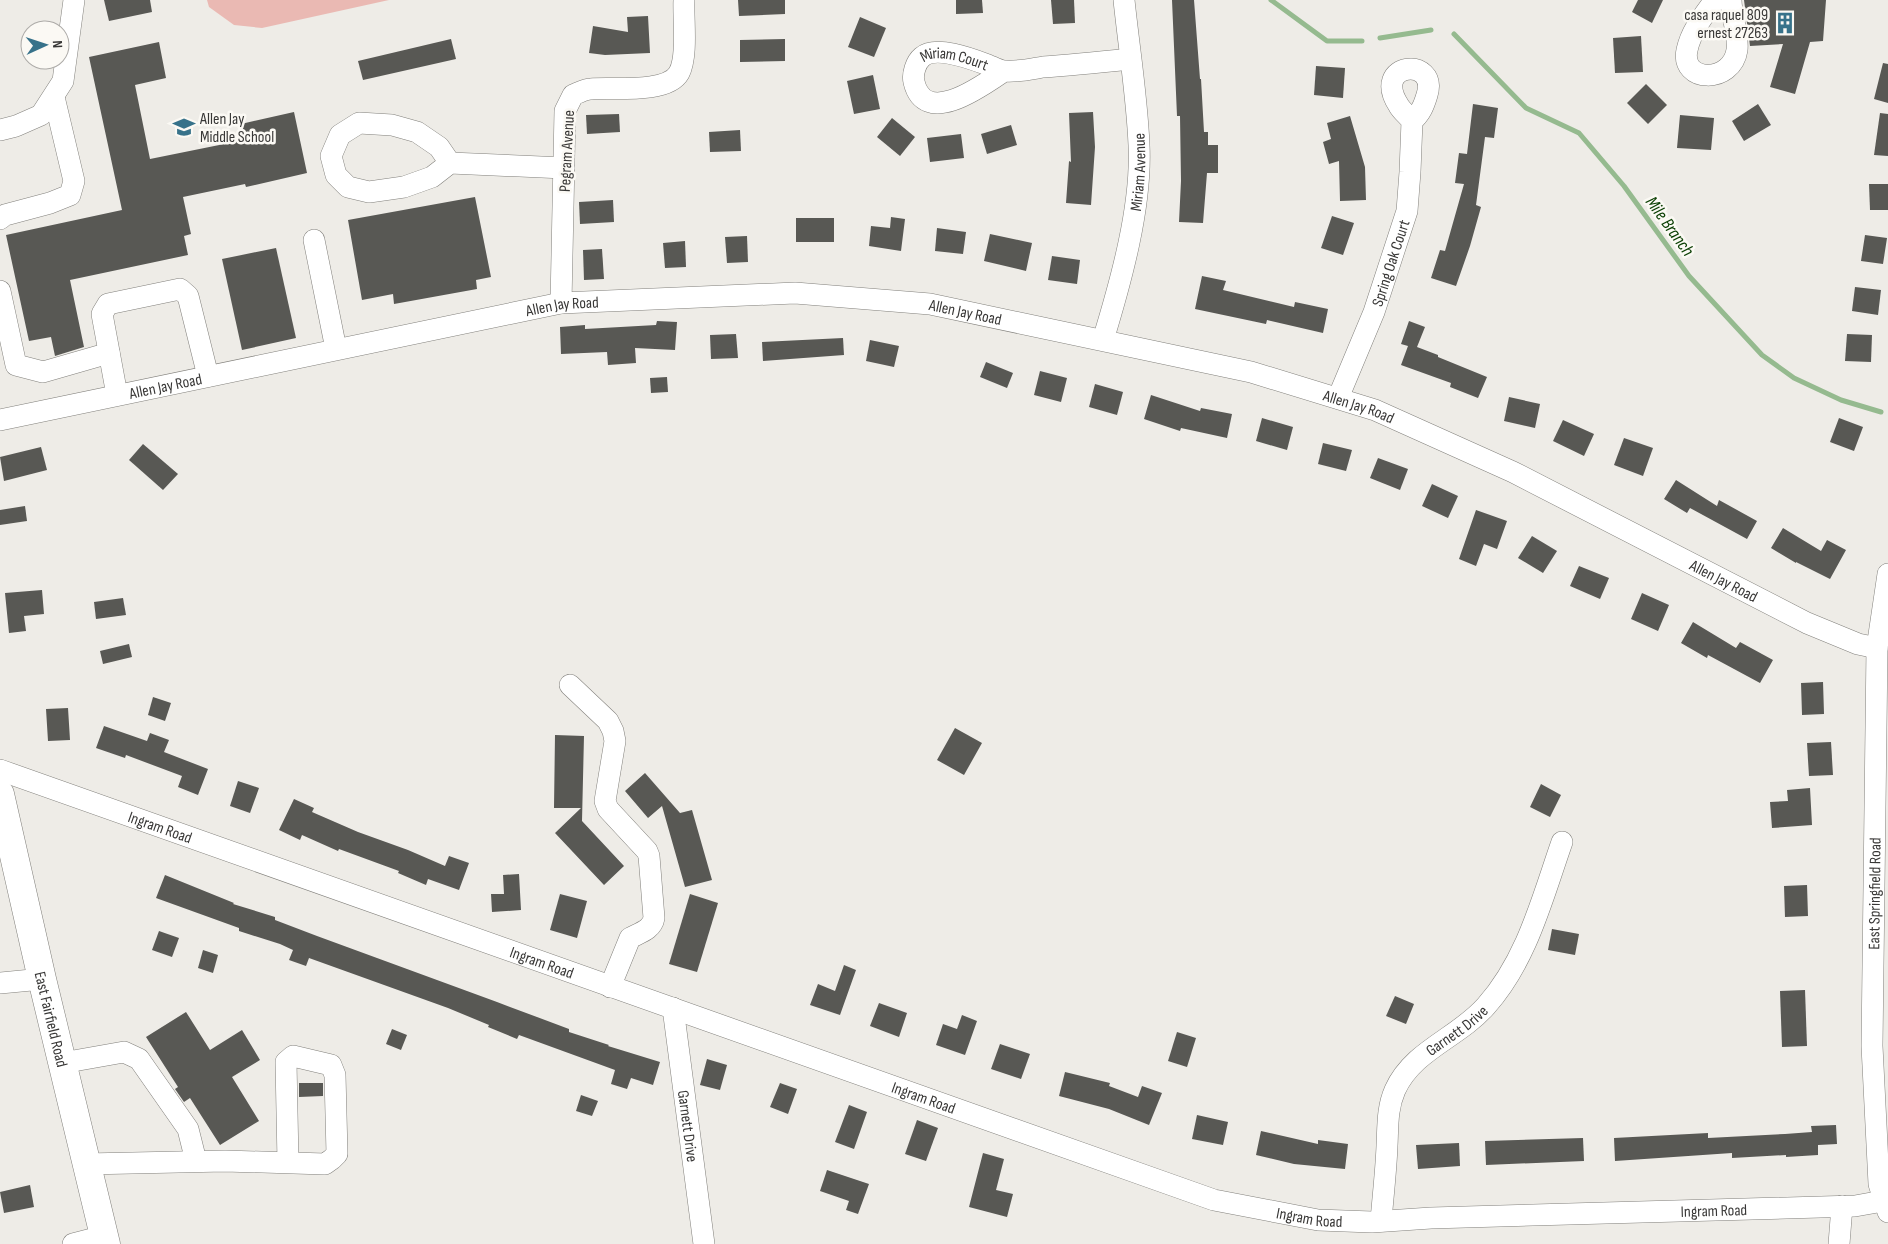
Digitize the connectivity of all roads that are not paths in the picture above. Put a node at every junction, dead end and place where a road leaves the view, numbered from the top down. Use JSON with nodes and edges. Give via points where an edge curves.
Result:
{"nodes":[{"id":1,"x":74,"y":0,"type":"edge"},
{"id":2,"x":684,"y":0,"type":"edge"},
{"id":3,"x":1124,"y":0,"type":"edge"},
{"id":4,"x":1715,"y":0,"type":"edge"},
{"id":5,"x":1730,"y":0,"type":"edge"},
{"id":6,"x":1130,"y":59,"type":"junction"},
{"id":7,"x":1004,"y":71,"type":"dead end"},
{"id":8,"x":54,"y":97,"type":"junction"},
{"id":9,"x":1412,"y":121,"type":"dead end"},
{"id":10,"x":0,"y":130,"type":"edge"},
{"id":11,"x":450,"y":162,"type":"junction"},
{"id":12,"x":564,"y":168,"type":"junction"},
{"id":13,"x":0,"y":219,"type":"edge"},
{"id":14,"x":314,"y":240,"type":"dead end"},
{"id":15,"x":0,"y":291,"type":"edge"},
{"id":16,"x":561,"y":303,"type":"junction"},
{"id":17,"x":1103,"y":340,"type":"junction"},
{"id":18,"x":336,"y":349,"type":"junction"},
{"id":19,"x":109,"y":353,"type":"junction"},
{"id":20,"x":208,"y":376,"type":"junction"},
{"id":21,"x":117,"y":395,"type":"junction"},
{"id":22,"x":1338,"y":398,"type":"junction"},
{"id":23,"x":0,"y":420,"type":"edge"},
{"id":24,"x":1888,"y":574,"type":"edge"},
{"id":25,"x":1877,"y":648,"type":"junction"},
{"id":26,"x":570,"y":685,"type":"dead end"},
{"id":27,"x":0,"y":770,"type":"edge"},
{"id":28,"x":0,"y":794,"type":"edge"},
{"id":29,"x":1562,"y":842,"type":"dead end"},
{"id":30,"x":42,"y":979,"type":"junction"},
{"id":31,"x":0,"y":983,"type":"edge"},
{"id":32,"x":610,"y":987,"type":"junction"},
{"id":33,"x":673,"y":1008,"type":"junction"},
{"id":34,"x":62,"y":1063,"type":"junction"},
{"id":35,"x":196,"y":1161,"type":"junction"},
{"id":36,"x":288,"y":1162,"type":"junction"},
{"id":37,"x":86,"y":1164,"type":"junction"},
{"id":38,"x":1887,"y":1204,"type":"edge"},
{"id":39,"x":1842,"y":1206,"type":"junction"},
{"id":40,"x":1381,"y":1222,"type":"junction"},
{"id":41,"x":105,"y":1240,"type":"edge"},
{"id":42,"x":73,"y":1244,"type":"edge"},
{"id":43,"x":704,"y":1244,"type":"edge"},
{"id":44,"x":1839,"y":1244,"type":"edge"}],
"edges":[{"from":1,"to":8,"type":"street","via":[[63,80]]},
{"from":2,"to":12,"type":"street","name":"Pegram Avenue","via":[[683,57],[679,74],[655,86],[588,89],[573,95],[565,111]]},
{"from":3,"to":6,"type":"street","name":"Miriam Avenue"},
{"from":4,"to":5,"type":"street","via":[[1699,22],[1686,52],[1688,64],[1696,73],[1710,76],[1722,73],[1732,64],[1737,49]]},
{"from":6,"to":7,"type":"street","name":"Miriam Court"},
{"from":6,"to":17,"type":"street","name":"Miriam Avenue","via":[[1139,146],[1138,182],[1130,237]]},
{"from":8,"to":10,"type":"street","via":[[42,115]]},
{"from":8,"to":13,"type":"street","via":[[74,181],[70,195]]},
{"from":9,"to":22,"type":"street","name":"Spring Oak Court","via":[[1407,211],[1374,312]]},
{"from":11,"to":11,"type":"street","via":[[439,147],[417,132],[392,124],[359,123],[340,135],[331,156],[336,175],[348,187],[370,192],[404,187],[432,177]]},
{"from":11,"to":12,"type":"street"},
{"from":12,"to":16,"type":"street","name":"Pegram Avenue"},
{"from":14,"to":18,"type":"street"},
{"from":15,"to":19,"type":"street","via":[[16,365],[43,372]]},
{"from":16,"to":17,"type":"street","name":"Allen Jay Road","via":[[795,293],[838,295],[930,304]]},
{"from":16,"to":18,"type":"street","name":"Allen Jay Road"},
{"from":17,"to":22,"type":"street","name":"Allen Jay Road","via":[[1251,372]]},
{"from":18,"to":20,"type":"street","name":"Allen Jay Road"},
{"from":19,"to":20,"type":"street","via":[[102,314],[108,304],[180,289],[188,296]]},
{"from":19,"to":21,"type":"street"},
{"from":20,"to":21,"type":"street","name":"Allen Jay Road"},
{"from":21,"to":23,"type":"street","name":"Allen Jay Road"},
{"from":22,"to":25,"type":"street","name":"Allen Jay Road","via":[[1454,444],[1808,622],[1858,644]]},
{"from":24,"to":25,"type":"street","name":"East Springfield Road"},
{"from":25,"to":38,"type":"street","name":"East Springfield Road","via":[[1872,1046],[1879,1184]]},
{"from":26,"to":32,"type":"street","via":[[608,721],[615,741],[605,801],[608,809],[649,856],[653,924],[630,938]]},
{"from":27,"to":32,"type":"street","name":"Ingram Road"},
{"from":28,"to":30,"type":"main road","name":"East Fairfield Road"},
{"from":29,"to":40,"type":"street","name":"Garnett Drive","via":[[1526,944],[1504,983],[1476,1017],[1417,1060],[1395,1089],[1386,1122]]},
{"from":30,"to":31,"type":"street"},
{"from":30,"to":34,"type":"main road","name":"East Fairfield Road"},
{"from":32,"to":33,"type":"street","name":"Ingram Road"},
{"from":33,"to":40,"type":"street","name":"Ingram Road","via":[[1214,1200],[1318,1220]]},
{"from":33,"to":43,"type":"street","name":"Garnett Drive"},
{"from":34,"to":35,"type":"street","via":[[124,1052],[139,1059],[188,1129]]},
{"from":34,"to":37,"type":"main road","name":"East Fairfield Road"},
{"from":35,"to":36,"type":"street"},
{"from":35,"to":37,"type":"street"},
{"from":36,"to":36,"type":"street","via":[[325,1164],[337,1154],[334,1075],[330,1066],[293,1056],[286,1062]]},
{"from":37,"to":41,"type":"main road","name":"East Fairfield Road"},
{"from":38,"to":39,"type":"street","name":"Ingram Road"},
{"from":39,"to":40,"type":"street","name":"Ingram Road"},
{"from":39,"to":44,"type":"street"},
{"from":41,"to":42,"type":"street"}]}
